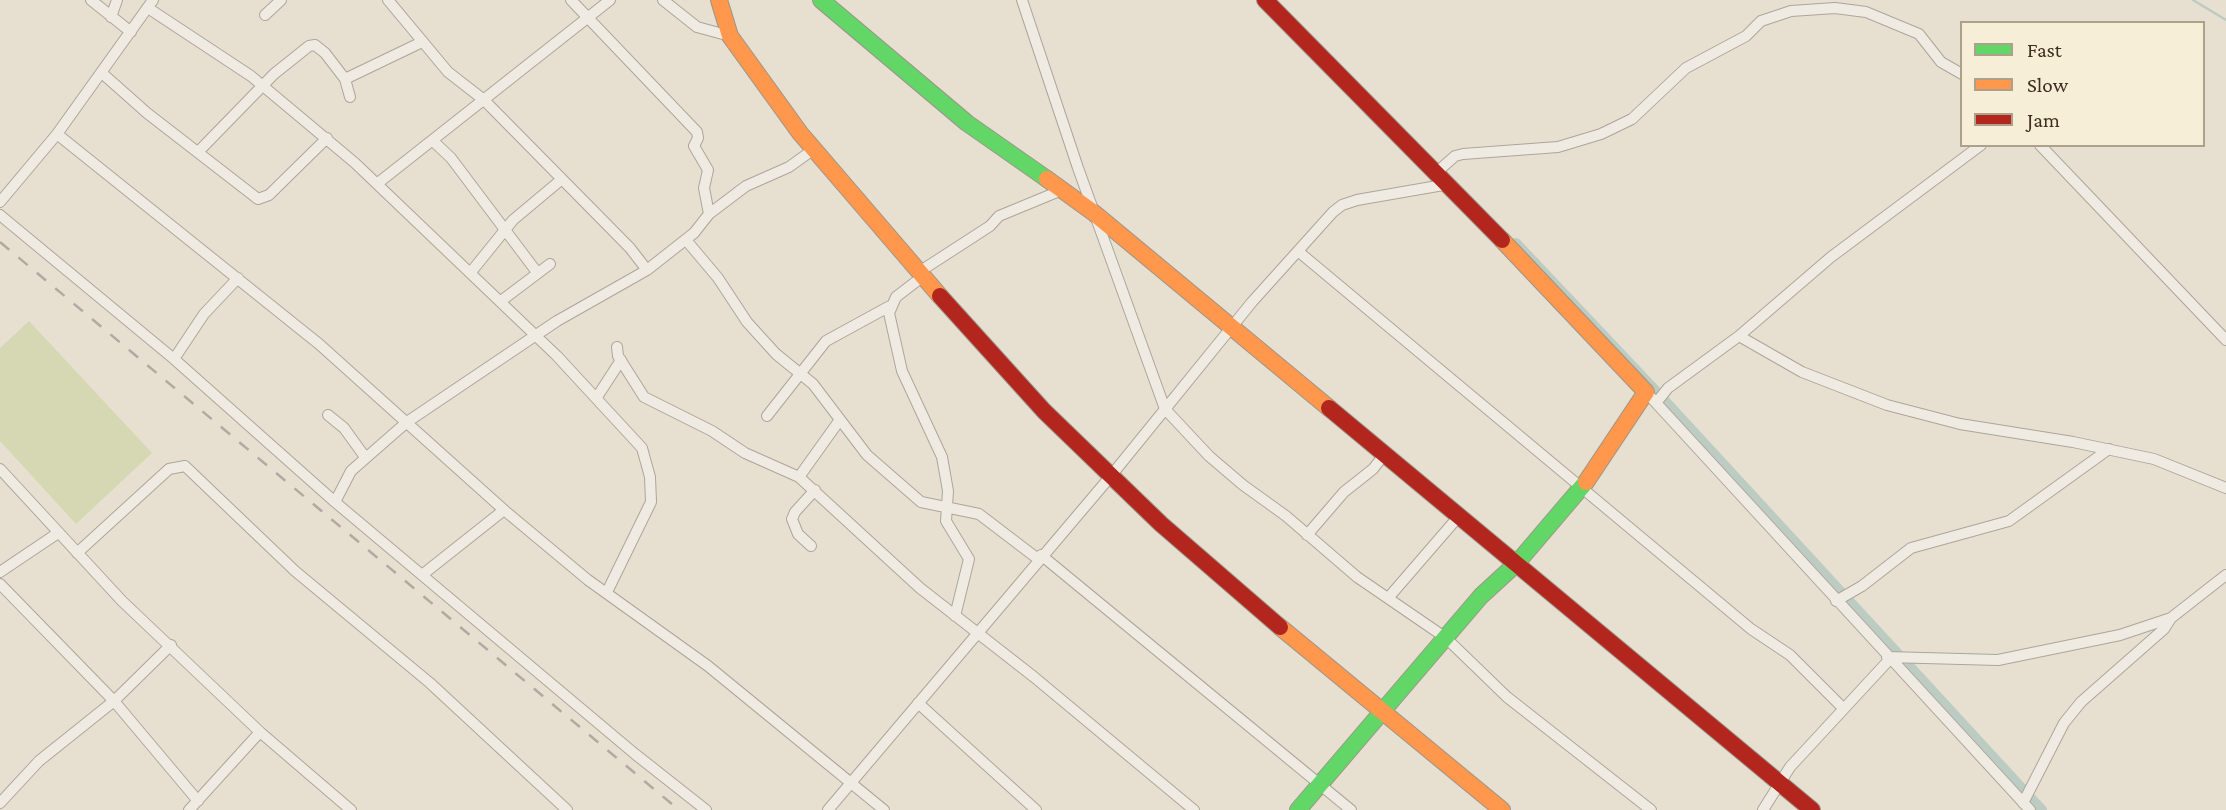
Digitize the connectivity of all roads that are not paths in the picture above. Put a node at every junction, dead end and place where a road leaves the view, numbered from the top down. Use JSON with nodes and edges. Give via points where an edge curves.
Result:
{"nodes":[{"id":1,"x":91,"y":0,"type":"edge"},
{"id":2,"x":117,"y":0,"type":"edge"},
{"id":3,"x":281,"y":0,"type":"edge"},
{"id":4,"x":388,"y":0,"type":"edge"},
{"id":5,"x":571,"y":0,"type":"edge"},
{"id":6,"x":610,"y":0,"type":"edge"},
{"id":7,"x":663,"y":0,"type":"edge"},
{"id":8,"x":719,"y":0,"type":"edge"},
{"id":9,"x":821,"y":0,"type":"edge"},
{"id":10,"x":1022,"y":0,"type":"edge"},
{"id":11,"x":1265,"y":0,"type":"edge"},
{"id":12,"x":151,"y":4,"type":"edge"},
{"id":13,"x":265,"y":15,"type":"dead end"},
{"id":14,"x":111,"y":17,"type":"junction"},
{"id":15,"x":588,"y":18,"type":"junction"},
{"id":16,"x":131,"y":32,"type":"junction"},
{"id":17,"x":730,"y":36,"type":"junction"},
{"id":18,"x":422,"y":42,"type":"junction"},
{"id":19,"x":1960,"y":73,"type":"edge"},
{"id":20,"x":103,"y":74,"type":"junction"},
{"id":21,"x":345,"y":79,"type":"junction"},
{"id":22,"x":263,"y":85,"type":"junction"},
{"id":23,"x":350,"y":97,"type":"dead end"},
{"id":24,"x":484,"y":100,"type":"junction"},
{"id":25,"x":57,"y":134,"type":"junction"},
{"id":26,"x":327,"y":138,"type":"junction"},
{"id":27,"x":433,"y":141,"type":"junction"},
{"id":28,"x":1978,"y":147,"type":"edge"},
{"id":29,"x":2042,"y":147,"type":"edge"},
{"id":30,"x":814,"y":149,"type":"junction"},
{"id":31,"x":198,"y":152,"type":"junction"},
{"id":32,"x":1443,"y":178,"type":"junction"},
{"id":33,"x":562,"y":179,"type":"junction"},
{"id":34,"x":378,"y":183,"type":"junction"},
{"id":35,"x":1062,"y":190,"type":"junction"},
{"id":36,"x":0,"y":202,"type":"edge"},
{"id":37,"x":1094,"y":213,"type":"junction"},
{"id":38,"x":709,"y":214,"type":"junction"},
{"id":39,"x":0,"y":215,"type":"edge"},
{"id":40,"x":505,"y":230,"type":"junction"},
{"id":41,"x":686,"y":240,"type":"junction"},
{"id":42,"x":1299,"y":252,"type":"junction"},
{"id":43,"x":550,"y":264,"type":"dead end"},
{"id":44,"x":647,"y":270,"type":"junction"},
{"id":45,"x":537,"y":271,"type":"junction"},
{"id":46,"x":471,"y":272,"type":"junction"},
{"id":47,"x":920,"y":275,"type":"junction"},
{"id":48,"x":238,"y":278,"type":"junction"},
{"id":49,"x":501,"y":301,"type":"junction"},
{"id":50,"x":890,"y":306,"type":"junction"},
{"id":51,"x":1232,"y":328,"type":"junction"},
{"id":52,"x":536,"y":336,"type":"junction"},
{"id":53,"x":1739,"y":336,"type":"junction"},
{"id":54,"x":2226,"y":341,"type":"edge"},
{"id":55,"x":618,"y":347,"type":"dead end"},
{"id":56,"x":174,"y":359,"type":"junction"},
{"id":57,"x":621,"y":360,"type":"junction"},
{"id":58,"x":800,"y":373,"type":"junction"},
{"id":59,"x":597,"y":397,"type":"junction"},
{"id":60,"x":1651,"y":397,"type":"junction"},
{"id":61,"x":1165,"y":409,"type":"junction"},
{"id":62,"x":328,"y":415,"type":"dead end"},
{"id":63,"x":767,"y":416,"type":"dead end"},
{"id":64,"x":839,"y":421,"type":"junction"},
{"id":65,"x":407,"y":422,"type":"junction"},
{"id":66,"x":2109,"y":449,"type":"junction"},
{"id":67,"x":1384,"y":455,"type":"junction"},
{"id":68,"x":365,"y":457,"type":"junction"},
{"id":69,"x":0,"y":469,"type":"edge"},
{"id":70,"x":799,"y":477,"type":"junction"},
{"id":71,"x":1110,"y":477,"type":"junction"},
{"id":72,"x":2226,"y":488,"type":"edge"},
{"id":73,"x":1581,"y":489,"type":"junction"},
{"id":74,"x":814,"y":490,"type":"junction"},
{"id":75,"x":335,"y":502,"type":"junction"},
{"id":76,"x":945,"y":508,"type":"junction"},
{"id":77,"x":504,"y":510,"type":"junction"},
{"id":78,"x":1459,"y":516,"type":"junction"},
{"id":79,"x":58,"y":533,"type":"junction"},
{"id":80,"x":1307,"y":535,"type":"junction"},
{"id":81,"x":811,"y":546,"type":"dead end"},
{"id":82,"x":77,"y":553,"type":"junction"},
{"id":83,"x":1040,"y":557,"type":"junction"},
{"id":84,"x":1517,"y":564,"type":"junction"},
{"id":85,"x":0,"y":572,"type":"edge"},
{"id":86,"x":422,"y":575,"type":"junction"},
{"id":87,"x":2226,"y":575,"type":"edge"},
{"id":88,"x":0,"y":584,"type":"edge"},
{"id":89,"x":607,"y":592,"type":"junction"},
{"id":90,"x":1389,"y":597,"type":"junction"},
{"id":91,"x":1836,"y":601,"type":"junction"},
{"id":92,"x":955,"y":616,"type":"junction"},
{"id":93,"x":2171,"y":618,"type":"junction"},
{"id":94,"x":975,"y":633,"type":"junction"},
{"id":95,"x":1446,"y":638,"type":"junction"},
{"id":96,"x":171,"y":645,"type":"junction"},
{"id":97,"x":1888,"y":659,"type":"junction"},
{"id":98,"x":114,"y":701,"type":"junction"},
{"id":99,"x":918,"y":703,"type":"junction"},
{"id":100,"x":1843,"y":708,"type":"junction"},
{"id":101,"x":1383,"y":714,"type":"junction"},
{"id":102,"x":260,"y":732,"type":"junction"},
{"id":103,"x":850,"y":782,"type":"junction"},
{"id":104,"x":1320,"y":782,"type":"junction"},
{"id":105,"x":1779,"y":783,"type":"junction"},
{"id":106,"x":198,"y":801,"type":"junction"},
{"id":107,"x":0,"y":802,"type":"edge"},
{"id":108,"x":2026,"y":806,"type":"edge"},
{"id":109,"x":8,"y":810,"type":"edge"},
{"id":110,"x":190,"y":810,"type":"edge"},
{"id":111,"x":351,"y":810,"type":"edge"},
{"id":112,"x":567,"y":810,"type":"edge"},
{"id":113,"x":706,"y":810,"type":"edge"},
{"id":114,"x":828,"y":810,"type":"edge"},
{"id":115,"x":884,"y":810,"type":"edge"},
{"id":116,"x":1036,"y":810,"type":"edge"},
{"id":117,"x":1194,"y":810,"type":"edge"},
{"id":118,"x":1298,"y":810,"type":"edge"},
{"id":119,"x":1351,"y":810,"type":"edge"},
{"id":120,"x":1502,"y":810,"type":"edge"},
{"id":121,"x":1651,"y":810,"type":"edge"},
{"id":122,"x":1763,"y":810,"type":"edge"},
{"id":123,"x":1812,"y":810,"type":"edge"}],
"edges":[{"from":1,"to":14,"type":"street"},
{"from":2,"to":14,"type":"street"},
{"from":3,"to":13,"type":"street"},
{"from":4,"to":18,"type":"street"},
{"from":5,"to":15,"type":"street"},
{"from":6,"to":15,"type":"street"},
{"from":7,"to":17,"type":"street","via":[[697,27]]},
{"from":8,"to":17,"type":"street"},
{"from":9,"to":35,"type":"street","via":[[967,123]]},
{"from":10,"to":37,"type":"street"},
{"from":11,"to":32,"type":"street"},
{"from":12,"to":16,"type":"street"},
{"from":12,"to":22,"type":"street"},
{"from":14,"to":16,"type":"street"},
{"from":15,"to":24,"type":"street"},
{"from":15,"to":38,"type":"street","via":[[698,132],[694,146],[708,170],[704,188]]},
{"from":16,"to":20,"type":"street"},
{"from":17,"to":30,"type":"street"},
{"from":18,"to":21,"type":"street"},
{"from":18,"to":24,"type":"street","via":[[447,72]]},
{"from":19,"to":32,"type":"street","via":[[1941,62],[1910,29],[1866,12],[1835,8],[1791,11],[1761,21],[1746,36],[1686,68],[1632,119],[1601,134],[1558,146],[1455,156]]},
{"from":20,"to":25,"type":"street"},
{"from":20,"to":31,"type":"street"},
{"from":21,"to":22,"type":"street","via":[[315,45]]},
{"from":21,"to":23,"type":"street"},
{"from":22,"to":26,"type":"street"},
{"from":22,"to":31,"type":"street"},
{"from":24,"to":27,"type":"street"},
{"from":24,"to":33,"type":"street"},
{"from":25,"to":36,"type":"street"},
{"from":25,"to":48,"type":"street"},
{"from":26,"to":31,"type":"street","via":[[269,195],[258,199]]},
{"from":26,"to":34,"type":"street"},
{"from":27,"to":34,"type":"street"},
{"from":27,"to":40,"type":"street"},
{"from":28,"to":53,"type":"street","via":[[1831,257]]},
{"from":29,"to":54,"type":"street"},
{"from":30,"to":38,"type":"street","via":[[789,167],[746,186]]},
{"from":30,"to":47,"type":"street"},
{"from":32,"to":42,"type":"street","via":[[1342,205]]},
{"from":32,"to":60,"type":"street"},
{"from":33,"to":40,"type":"street"},
{"from":33,"to":44,"type":"street"},
{"from":34,"to":46,"type":"street"},
{"from":35,"to":37,"type":"street"},
{"from":35,"to":47,"type":"street","via":[[999,216]]},
{"from":37,"to":51,"type":"street"},
{"from":37,"to":61,"type":"street"},
{"from":38,"to":41,"type":"street"},
{"from":39,"to":56,"type":"street"},
{"from":40,"to":45,"type":"street"},
{"from":40,"to":46,"type":"street"},
{"from":41,"to":44,"type":"street"},
{"from":41,"to":58,"type":"street","via":[[747,322]]},
{"from":42,"to":51,"type":"street"},
{"from":42,"to":73,"type":"street"},
{"from":43,"to":45,"type":"street"},
{"from":44,"to":52,"type":"street"},
{"from":45,"to":49,"type":"street"},
{"from":46,"to":49,"type":"street"},
{"from":47,"to":50,"type":"street"},
{"from":47,"to":71,"type":"street"},
{"from":48,"to":56,"type":"street","via":[[204,314]]},
{"from":48,"to":65,"type":"street"},
{"from":49,"to":52,"type":"street"},
{"from":50,"to":58,"type":"street","via":[[826,341]]},
{"from":50,"to":76,"type":"street","via":[[902,371],[942,457]]},
{"from":51,"to":61,"type":"street"},
{"from":51,"to":67,"type":"street"},
{"from":52,"to":59,"type":"street"},
{"from":52,"to":65,"type":"street"},
{"from":53,"to":60,"type":"street"},
{"from":53,"to":66,"type":"street","via":[[1802,372],[1928,418]]},
{"from":55,"to":57,"type":"street"},
{"from":56,"to":75,"type":"street"},
{"from":57,"to":59,"type":"street"},
{"from":57,"to":70,"type":"street","via":[[644,397],[754,458]]},
{"from":58,"to":63,"type":"street"},
{"from":58,"to":64,"type":"street"},
{"from":59,"to":89,"type":"street","via":[[642,449],[652,493],[647,514]]},
{"from":60,"to":73,"type":"street"},
{"from":60,"to":91,"type":"street"},
{"from":61,"to":71,"type":"street"},
{"from":61,"to":80,"type":"street","via":[[1209,456]]},
{"from":62,"to":68,"type":"street"},
{"from":64,"to":70,"type":"street"},
{"from":64,"to":76,"type":"street","via":[[913,496]]},
{"from":65,"to":68,"type":"street"},
{"from":65,"to":77,"type":"street"},
{"from":66,"to":72,"type":"street","via":[[2154,460]]},
{"from":66,"to":91,"type":"street","via":[[2008,521],[1910,548]]},
{"from":67,"to":78,"type":"street"},
{"from":67,"to":80,"type":"street"},
{"from":68,"to":75,"type":"street","via":[[351,471]]},
{"from":69,"to":79,"type":"street"},
{"from":70,"to":74,"type":"street"},
{"from":71,"to":83,"type":"street"},
{"from":71,"to":101,"type":"street"},
{"from":73,"to":84,"type":"street"},
{"from":73,"to":100,"type":"street","via":[[1751,629],[1790,655]]},
{"from":74,"to":81,"type":"street","via":[[792,519]]},
{"from":74,"to":92,"type":"street","via":[[879,553]]},
{"from":75,"to":86,"type":"street"},
{"from":76,"to":83,"type":"street","via":[[979,514]]},
{"from":76,"to":92,"type":"street","via":[[946,521],[969,559]]},
{"from":77,"to":86,"type":"street"},
{"from":77,"to":89,"type":"street"},
{"from":78,"to":84,"type":"street"},
{"from":78,"to":90,"type":"street"},
{"from":79,"to":82,"type":"street"},
{"from":79,"to":85,"type":"street"},
{"from":80,"to":90,"type":"street"},
{"from":82,"to":96,"type":"street"},
{"from":82,"to":112,"type":"street","via":[[169,469],[186,466],[295,571],[430,683]]},
{"from":83,"to":94,"type":"street"},
{"from":83,"to":104,"type":"street"},
{"from":84,"to":95,"type":"street","via":[[1480,596]]},
{"from":84,"to":105,"type":"street"},
{"from":86,"to":113,"type":"street"},
{"from":87,"to":93,"type":"street"},
{"from":88,"to":98,"type":"street"},
{"from":89,"to":103,"type":"street","via":[[708,666]]},
{"from":90,"to":95,"type":"street"},
{"from":91,"to":97,"type":"street"},
{"from":92,"to":94,"type":"street"},
{"from":93,"to":97,"type":"street","via":[[2120,635],[1998,660]]},
{"from":93,"to":108,"type":"street","via":[[2064,723]]},
{"from":94,"to":99,"type":"street"},
{"from":94,"to":117,"type":"street"},
{"from":95,"to":101,"type":"street"},
{"from":95,"to":121,"type":"street","via":[[1507,697]]},
{"from":96,"to":98,"type":"street"},
{"from":96,"to":102,"type":"street"},
{"from":97,"to":100,"type":"street"},
{"from":97,"to":108,"type":"street"},
{"from":98,"to":106,"type":"street"},
{"from":98,"to":107,"type":"street","via":[[39,761]]},
{"from":99,"to":103,"type":"street"},
{"from":99,"to":116,"type":"street"},
{"from":100,"to":105,"type":"street"},
{"from":101,"to":104,"type":"street"},
{"from":101,"to":120,"type":"street"},
{"from":102,"to":106,"type":"street"},
{"from":102,"to":111,"type":"street"},
{"from":103,"to":114,"type":"street"},
{"from":103,"to":115,"type":"street"},
{"from":104,"to":118,"type":"street"},
{"from":104,"to":119,"type":"street"},
{"from":105,"to":122,"type":"street"},
{"from":105,"to":123,"type":"street"},
{"from":106,"to":110,"type":"street"},
{"from":107,"to":109,"type":"street"}]}
